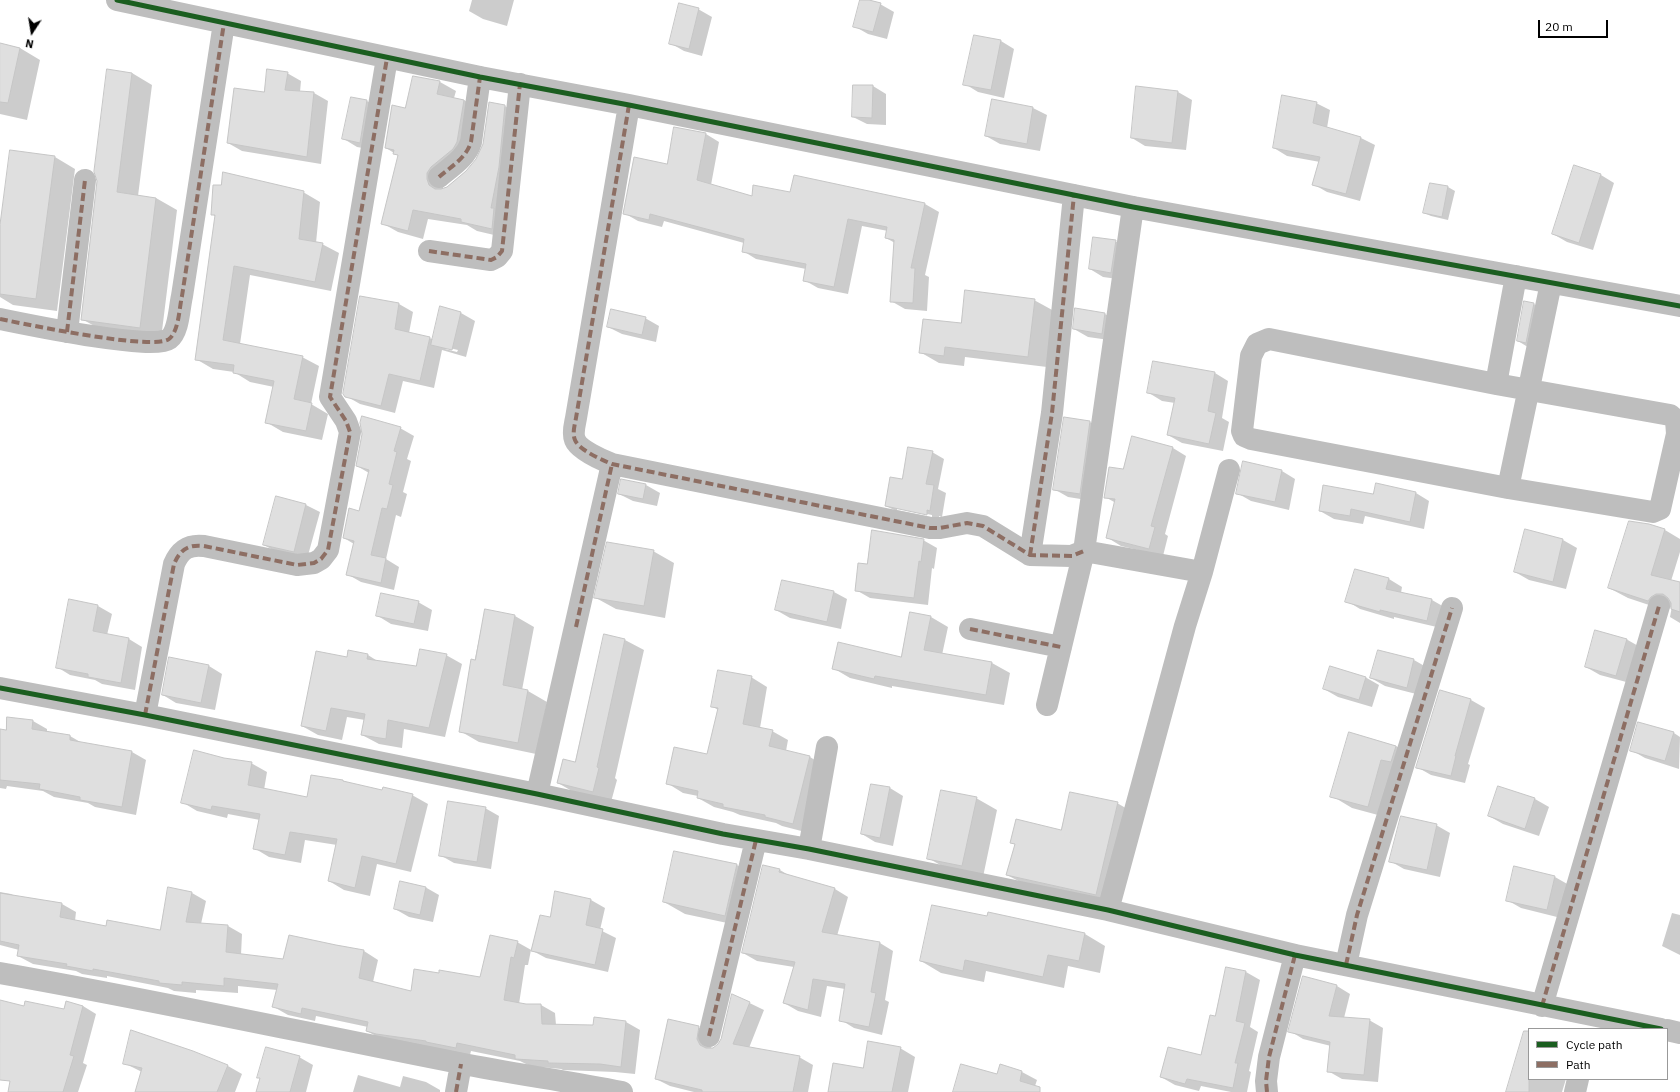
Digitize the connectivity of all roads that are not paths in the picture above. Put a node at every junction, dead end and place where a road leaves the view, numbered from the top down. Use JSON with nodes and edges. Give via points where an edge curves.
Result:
{"nodes":[{"id":1,"x":117,"y":0,"type":"edge"},
{"id":2,"x":224,"y":22,"type":"junction"},
{"id":3,"x":387,"y":58,"type":"junction"},
{"id":4,"x":480,"y":77,"type":"junction"},
{"id":5,"x":520,"y":84,"type":"junction"},
{"id":6,"x":629,"y":105,"type":"junction"},
{"id":7,"x":439,"y":177,"type":"dead end"},
{"id":8,"x":86,"y":180,"type":"dead end"},
{"id":9,"x":1074,"y":195,"type":"junction"},
{"id":10,"x":1133,"y":207,"type":"junction"},
{"id":11,"x":429,"y":252,"type":"dead end"},
{"id":12,"x":1516,"y":276,"type":"junction"},
{"id":13,"x":1551,"y":282,"type":"junction"},
{"id":14,"x":1680,"y":306,"type":"edge"},
{"id":15,"x":0,"y":319,"type":"edge"},
{"id":16,"x":67,"y":332,"type":"junction"},
{"id":17,"x":1496,"y":384,"type":"junction"},
{"id":18,"x":1529,"y":389,"type":"junction"},
{"id":19,"x":612,"y":464,"type":"junction"},
{"id":20,"x":1229,"y":470,"type":"dead end"},
{"id":21,"x":1508,"y":488,"type":"junction"},
{"id":22,"x":1084,"y":551,"type":"junction"},
{"id":23,"x":1030,"y":555,"type":"junction"},
{"id":24,"x":1202,"y":572,"type":"junction"},
{"id":25,"x":1659,"y":606,"type":"dead end"},
{"id":26,"x":1452,"y":608,"type":"dead end"},
{"id":27,"x":970,"y":629,"type":"dead end"},
{"id":28,"x":1061,"y":648,"type":"junction"},
{"id":29,"x":0,"y":688,"type":"edge"},
{"id":30,"x":1047,"y":705,"type":"dead end"},
{"id":31,"x":145,"y":715,"type":"junction"},
{"id":32,"x":827,"y":747,"type":"dead end"},
{"id":33,"x":537,"y":794,"type":"junction"},
{"id":34,"x":756,"y":840,"type":"junction"},
{"id":35,"x":809,"y":849,"type":"junction"},
{"id":36,"x":1108,"y":910,"type":"junction"},
{"id":37,"x":1295,"y":955,"type":"junction"},
{"id":38,"x":1346,"y":965,"type":"junction"},
{"id":39,"x":0,"y":973,"type":"edge"},
{"id":40,"x":1542,"y":1006,"type":"junction"},
{"id":41,"x":1593,"y":1022,"type":"edge"},
{"id":42,"x":1651,"y":1028,"type":"edge"},
{"id":43,"x":1668,"y":1030,"type":"edge"},
{"id":44,"x":1680,"y":1033,"type":"edge"},
{"id":45,"x":709,"y":1036,"type":"dead end"},
{"id":46,"x":461,"y":1064,"type":"junction"},
{"id":47,"x":1578,"y":1080,"type":"edge"},
{"id":48,"x":456,"y":1092,"type":"edge"},
{"id":49,"x":622,"y":1092,"type":"edge"},
{"id":50,"x":1267,"y":1092,"type":"edge"},
{"id":51,"x":1574,"y":1092,"type":"edge"}],
"edges":[{"from":1,"to":2,"type":"street"},
{"from":2,"to":3,"type":"street"},
{"from":2,"to":16,"type":"street","via":[[176,328],[168,340],[154,342],[110,339]]},
{"from":3,"to":4,"type":"street"},
{"from":3,"to":31,"type":"street","via":[[332,400],[350,432],[328,550],[322,559],[314,563],[296,565],[204,546],[195,545],[182,550],[174,564]]},
{"from":4,"to":5,"type":"street"},
{"from":4,"to":7,"type":"street","via":[[468,151]]},
{"from":5,"to":6,"type":"street"},
{"from":5,"to":11,"type":"street","via":[[502,250],[491,260]]},
{"from":6,"to":9,"type":"street"},
{"from":6,"to":19,"type":"street","via":[[574,433],[579,446],[598,459]]},
{"from":8,"to":16,"type":"street"},
{"from":9,"to":10,"type":"street"},
{"from":9,"to":23,"type":"street","via":[[1052,413]]},
{"from":10,"to":12,"type":"street"},
{"from":10,"to":22,"type":"street"},
{"from":12,"to":13,"type":"street"},
{"from":12,"to":17,"type":"street"},
{"from":13,"to":14,"type":"street"},
{"from":13,"to":18,"type":"street"},
{"from":15,"to":16,"type":"street"},
{"from":17,"to":18,"type":"street"},
{"from":17,"to":21,"type":"street","via":[[1269,339],[1257,344],[1251,356],[1242,431],[1244,436],[1251,439]]},
{"from":18,"to":21,"type":"street"},
{"from":18,"to":21,"type":"street","via":[[1670,416],[1676,420],[1677,434],[1660,509],[1653,512]]},
{"from":19,"to":23,"type":"street","via":[[930,528],[967,523],[983,526]]},
{"from":19,"to":33,"type":"street"},
{"from":20,"to":24,"type":"street"},
{"from":22,"to":23,"type":"street","via":[[1072,556]]},
{"from":22,"to":24,"type":"street"},
{"from":22,"to":28,"type":"street"},
{"from":24,"to":36,"type":"street"},
{"from":25,"to":40,"type":"street"},
{"from":26,"to":38,"type":"street","via":[[1357,915]]},
{"from":27,"to":28,"type":"street"},
{"from":28,"to":30,"type":"street"},
{"from":29,"to":31,"type":"street"},
{"from":31,"to":33,"type":"street"},
{"from":32,"to":35,"type":"street"},
{"from":33,"to":34,"type":"street"},
{"from":34,"to":35,"type":"street"},
{"from":34,"to":45,"type":"street"},
{"from":35,"to":36,"type":"street"},
{"from":36,"to":37,"type":"street"},
{"from":37,"to":38,"type":"street"},
{"from":37,"to":50,"type":"street","via":[[1269,1058]]},
{"from":38,"to":40,"type":"street"},
{"from":39,"to":46,"type":"street"},
{"from":40,"to":41,"type":"street"},
{"from":41,"to":42,"type":"street"},
{"from":43,"to":44,"type":"street"},
{"from":46,"to":48,"type":"street"},
{"from":46,"to":49,"type":"street"},
{"from":47,"to":51,"type":"street"}]}
